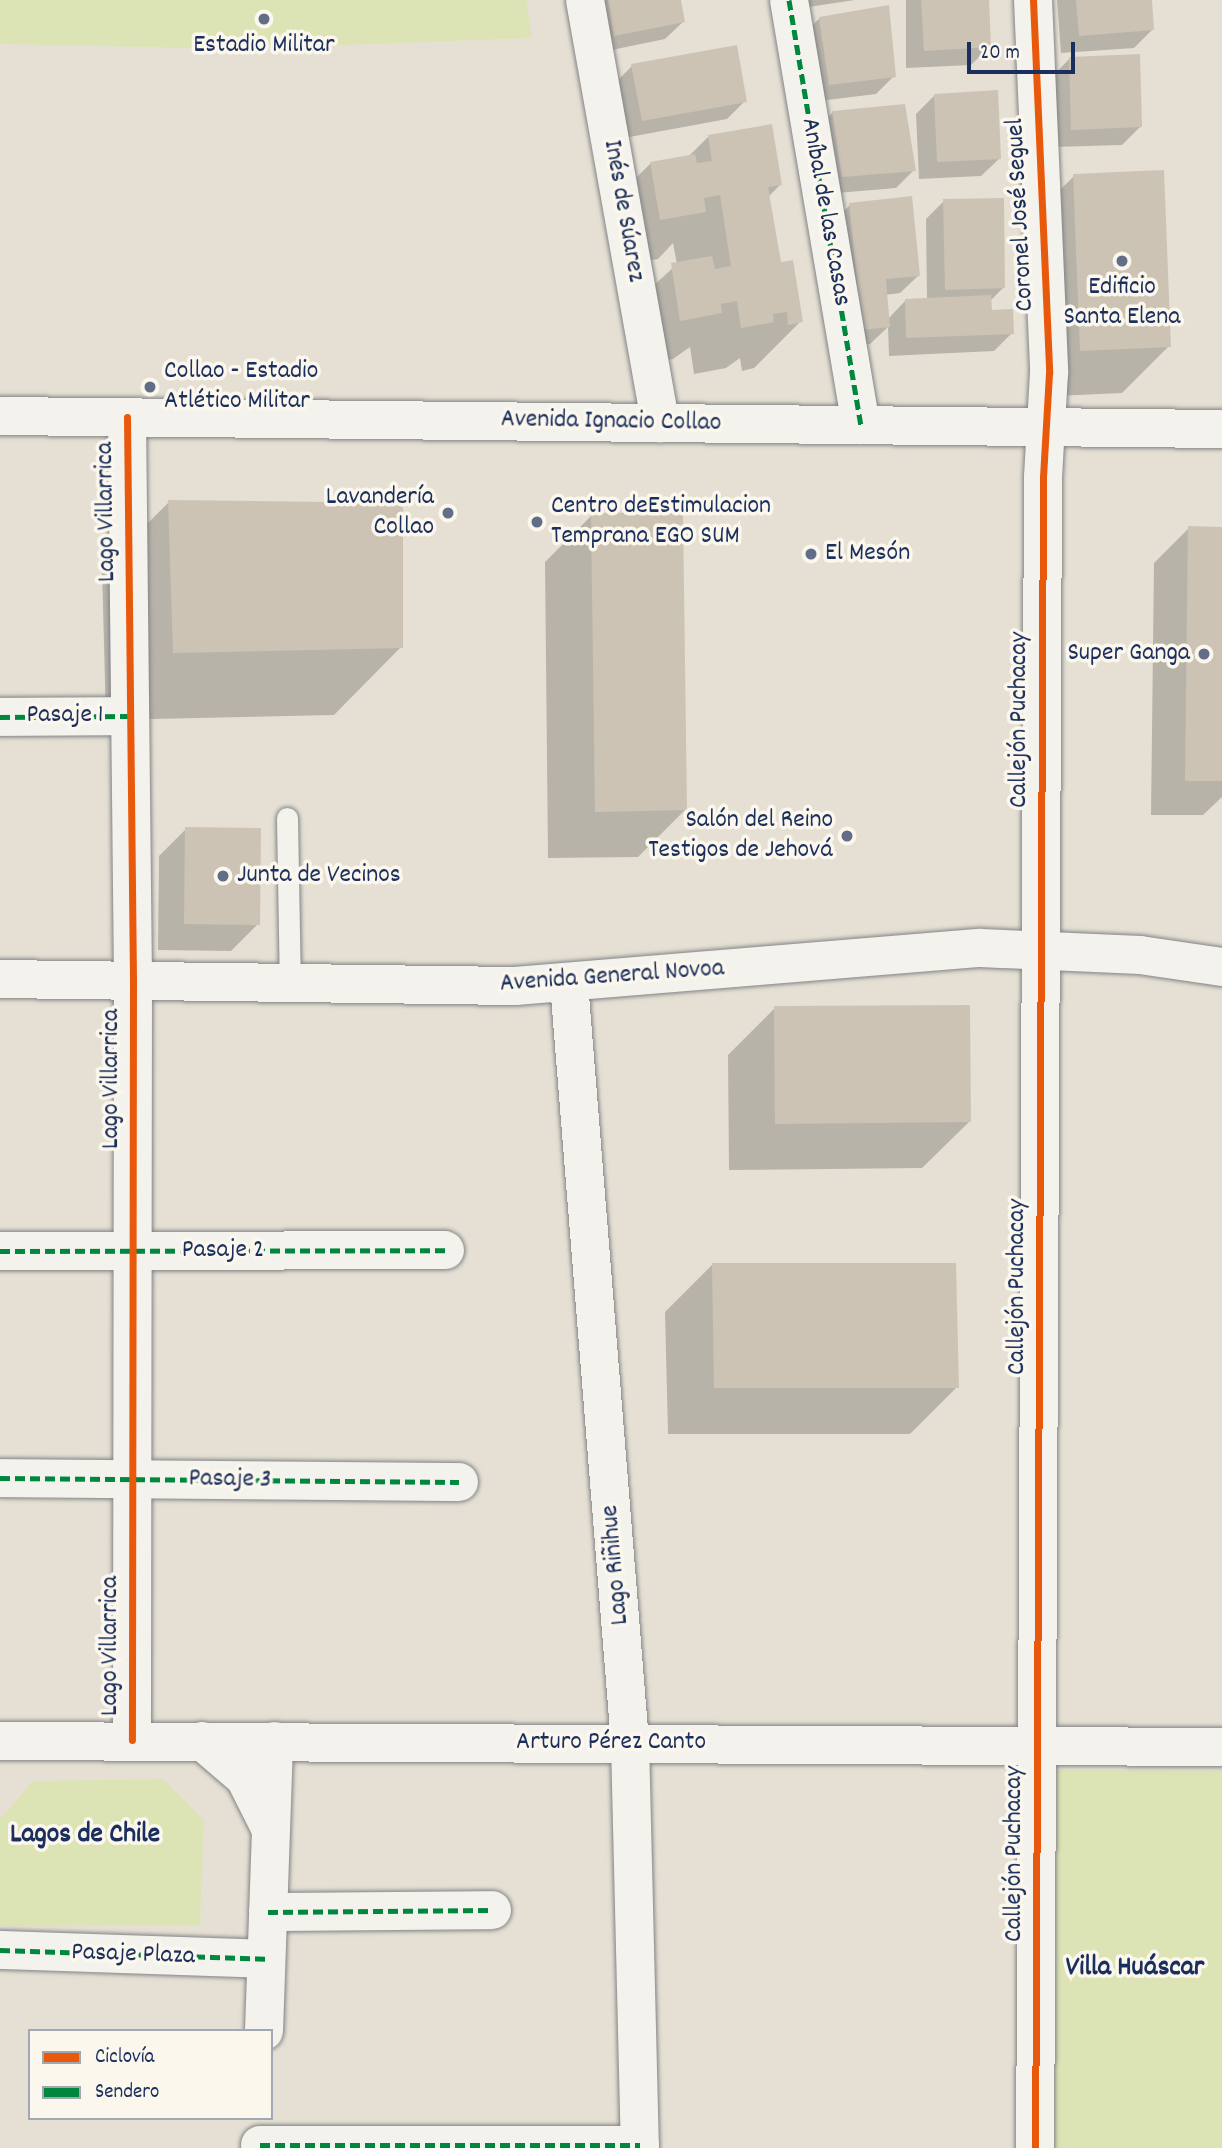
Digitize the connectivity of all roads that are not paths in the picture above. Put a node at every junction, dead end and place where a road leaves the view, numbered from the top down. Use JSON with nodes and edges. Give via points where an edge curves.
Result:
{"nodes":[{"id":1,"x":586,"y":0,"type":"edge"},
{"id":2,"x":789,"y":0,"type":"edge"},
{"id":3,"x":1033,"y":0,"type":"edge"},
{"id":4,"x":0,"y":416,"type":"edge"},
{"id":5,"x":127,"y":417,"type":"junction"},
{"id":6,"x":660,"y":423,"type":"junction"},
{"id":7,"x":861,"y":425,"type":"junction"},
{"id":8,"x":1046,"y":427,"type":"junction"},
{"id":9,"x":1222,"y":429,"type":"edge"},
{"id":10,"x":130,"y":716,"type":"junction"},
{"id":11,"x":0,"y":717,"type":"edge"},
{"id":12,"x":287,"y":818,"type":"dead end"},
{"id":13,"x":1040,"y":949,"type":"junction"},
{"id":14,"x":1222,"y":967,"type":"edge"},
{"id":15,"x":0,"y":979,"type":"edge"},
{"id":16,"x":133,"y":981,"type":"junction"},
{"id":17,"x":569,"y":983,"type":"junction"},
{"id":18,"x":290,"y":984,"type":"junction"},
{"id":19,"x":445,"y":1250,"type":"dead end"},
{"id":20,"x":0,"y":1251,"type":"edge"},
{"id":21,"x":132,"y":1251,"type":"junction"},
{"id":22,"x":0,"y":1478,"type":"edge"},
{"id":23,"x":132,"y":1479,"type":"junction"},
{"id":24,"x":459,"y":1482,"type":"dead end"},
{"id":25,"x":132,"y":1740,"type":"junction"},
{"id":26,"x":0,"y":1741,"type":"edge"},
{"id":27,"x":202,"y":1741,"type":"junction"},
{"id":28,"x":274,"y":1741,"type":"junction"},
{"id":29,"x":630,"y":1743,"type":"junction"},
{"id":30,"x":1037,"y":1746,"type":"junction"},
{"id":31,"x":1222,"y":1747,"type":"edge"},
{"id":32,"x":271,"y":1831,"type":"junction"},
{"id":33,"x":492,"y":1910,"type":"dead end"},
{"id":34,"x":268,"y":1912,"type":"junction"},
{"id":35,"x":0,"y":1950,"type":"edge"},
{"id":36,"x":266,"y":1959,"type":"junction"},
{"id":37,"x":264,"y":2029,"type":"edge"},
{"id":38,"x":260,"y":2137,"type":"edge"},
{"id":39,"x":640,"y":2147,"type":"edge"},
{"id":40,"x":1035,"y":2148,"type":"edge"}],
"edges":[{"from":1,"to":6,"type":"street","name":"Inés de Súarez"},
{"from":2,"to":7,"type":"street","name":"Aníbal de las Casas"},
{"from":3,"to":8,"type":"street","name":"Coronel José Seguel","via":[[1049,352]]},
{"from":4,"to":5,"type":"street","name":"Avenida Ignacio Collao"},
{"from":5,"to":6,"type":"street","name":"Avenida Ignacio Collao"},
{"from":5,"to":10,"type":"street","name":"Lago Villarrica"},
{"from":6,"to":7,"type":"street","name":"Avenida Ignacio Collao"},
{"from":7,"to":8,"type":"street","name":"Avenida Ignacio Collao"},
{"from":8,"to":9,"type":"street","name":"Avenida Ignacio Collao"},
{"from":8,"to":13,"type":"street","name":"Callejón Puchacay"},
{"from":10,"to":11,"type":"street","name":"Pasaje 1"},
{"from":10,"to":16,"type":"street","name":"Lago Villarrica"},
{"from":12,"to":18,"type":"lane"},
{"from":13,"to":14,"type":"street","name":"Avenida General Novoa","via":[[1140,955]]},
{"from":13,"to":17,"type":"street","name":"Avenida General Novoa","via":[[897,952]]},
{"from":13,"to":30,"type":"street","name":"Callejón Puchacay"},
{"from":15,"to":16,"type":"street","name":"Avenida General Novoa"},
{"from":16,"to":18,"type":"street","name":"Avenida General Novoa"},
{"from":16,"to":21,"type":"street","name":"Lago Villarrica"},
{"from":17,"to":18,"type":"street","name":"Avenida General Novoa"},
{"from":17,"to":29,"type":"street","name":"Lago Riñihue"},
{"from":19,"to":21,"type":"street","name":"Pasaje 2"},
{"from":20,"to":21,"type":"street","name":"Pasaje 2"},
{"from":21,"to":23,"type":"street","name":"Lago Villarrica"},
{"from":22,"to":23,"type":"street","name":"Pasaje 3"},
{"from":23,"to":24,"type":"street","name":"Pasaje 3"},
{"from":23,"to":25,"type":"street","name":"Lago Villarrica"},
{"from":25,"to":26,"type":"street","name":"Arturo Pérez Canto"},
{"from":25,"to":27,"type":"street","name":"Arturo Pérez Canto"},
{"from":27,"to":28,"type":"street","name":"Arturo Pérez Canto"},
{"from":27,"to":32,"type":"street","via":[[245,1778]]},
{"from":28,"to":29,"type":"street","name":"Arturo Pérez Canto"},
{"from":28,"to":32,"type":"street"},
{"from":29,"to":30,"type":"street","name":"Arturo Pérez Canto"},
{"from":29,"to":39,"type":"street","name":"Lago Riñihue"},
{"from":30,"to":31,"type":"street","name":"Arturo Pérez Canto"},
{"from":30,"to":40,"type":"street","name":"Callejón Puchacay"},
{"from":32,"to":34,"type":"street"},
{"from":33,"to":34,"type":"street"},
{"from":34,"to":36,"type":"street"},
{"from":35,"to":36,"type":"street","name":"Pasaje Plaza"},
{"from":36,"to":37,"type":"street"},
{"from":38,"to":39,"type":"street"}]}
